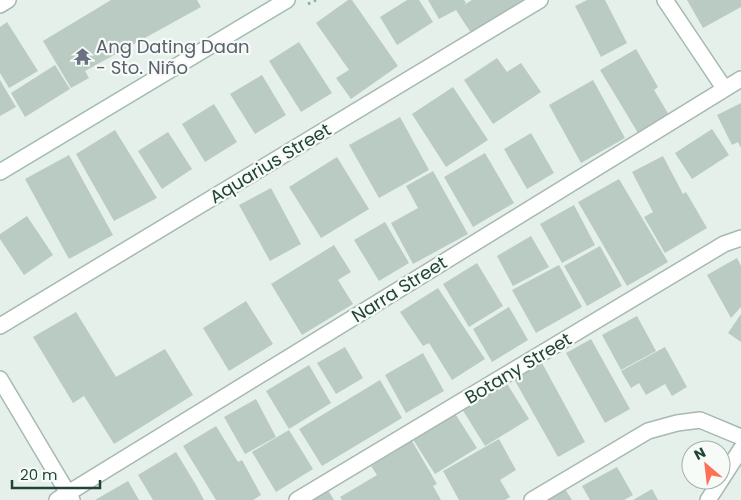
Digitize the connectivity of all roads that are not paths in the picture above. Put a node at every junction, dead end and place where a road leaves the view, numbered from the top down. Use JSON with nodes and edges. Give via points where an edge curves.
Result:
{"nodes":[{"id":1,"x":8,"y":0,"type":"edge"},
{"id":2,"x":287,"y":0,"type":"edge"},
{"id":3,"x":540,"y":0,"type":"edge"},
{"id":4,"x":665,"y":0,"type":"edge"},
{"id":5,"x":0,"y":5,"type":"edge"},
{"id":6,"x":741,"y":79,"type":"edge"},
{"id":7,"x":724,"y":88,"type":"junction"},
{"id":8,"x":0,"y":172,"type":"edge"},
{"id":9,"x":741,"y":238,"type":"edge"},
{"id":10,"x":0,"y":326,"type":"edge"},
{"id":11,"x":0,"y":380,"type":"edge"},
{"id":12,"x":741,"y":437,"type":"edge"},
{"id":13,"x":741,"y":449,"type":"edge"},
{"id":14,"x":731,"y":464,"type":"edge"},
{"id":15,"x":65,"y":498,"type":"edge"},
{"id":16,"x":297,"y":500,"type":"edge"},
{"id":17,"x":532,"y":500,"type":"edge"}],
"edges":[{"from":1,"to":5,"type":"street"},
{"from":2,"to":8,"type":"street"},
{"from":3,"to":10,"type":"street","name":"Aquarius Street"},
{"from":4,"to":7,"type":"street"},
{"from":6,"to":7,"type":"street","name":"Narra Street"},
{"from":7,"to":15,"type":"street","name":"Narra Street"},
{"from":9,"to":16,"type":"street","name":"Botany Street","via":[[724,244]]},
{"from":11,"to":15,"type":"street"},
{"from":12,"to":17,"type":"street","via":[[700,420],[648,431]]},
{"from":13,"to":14,"type":"street"}]}
